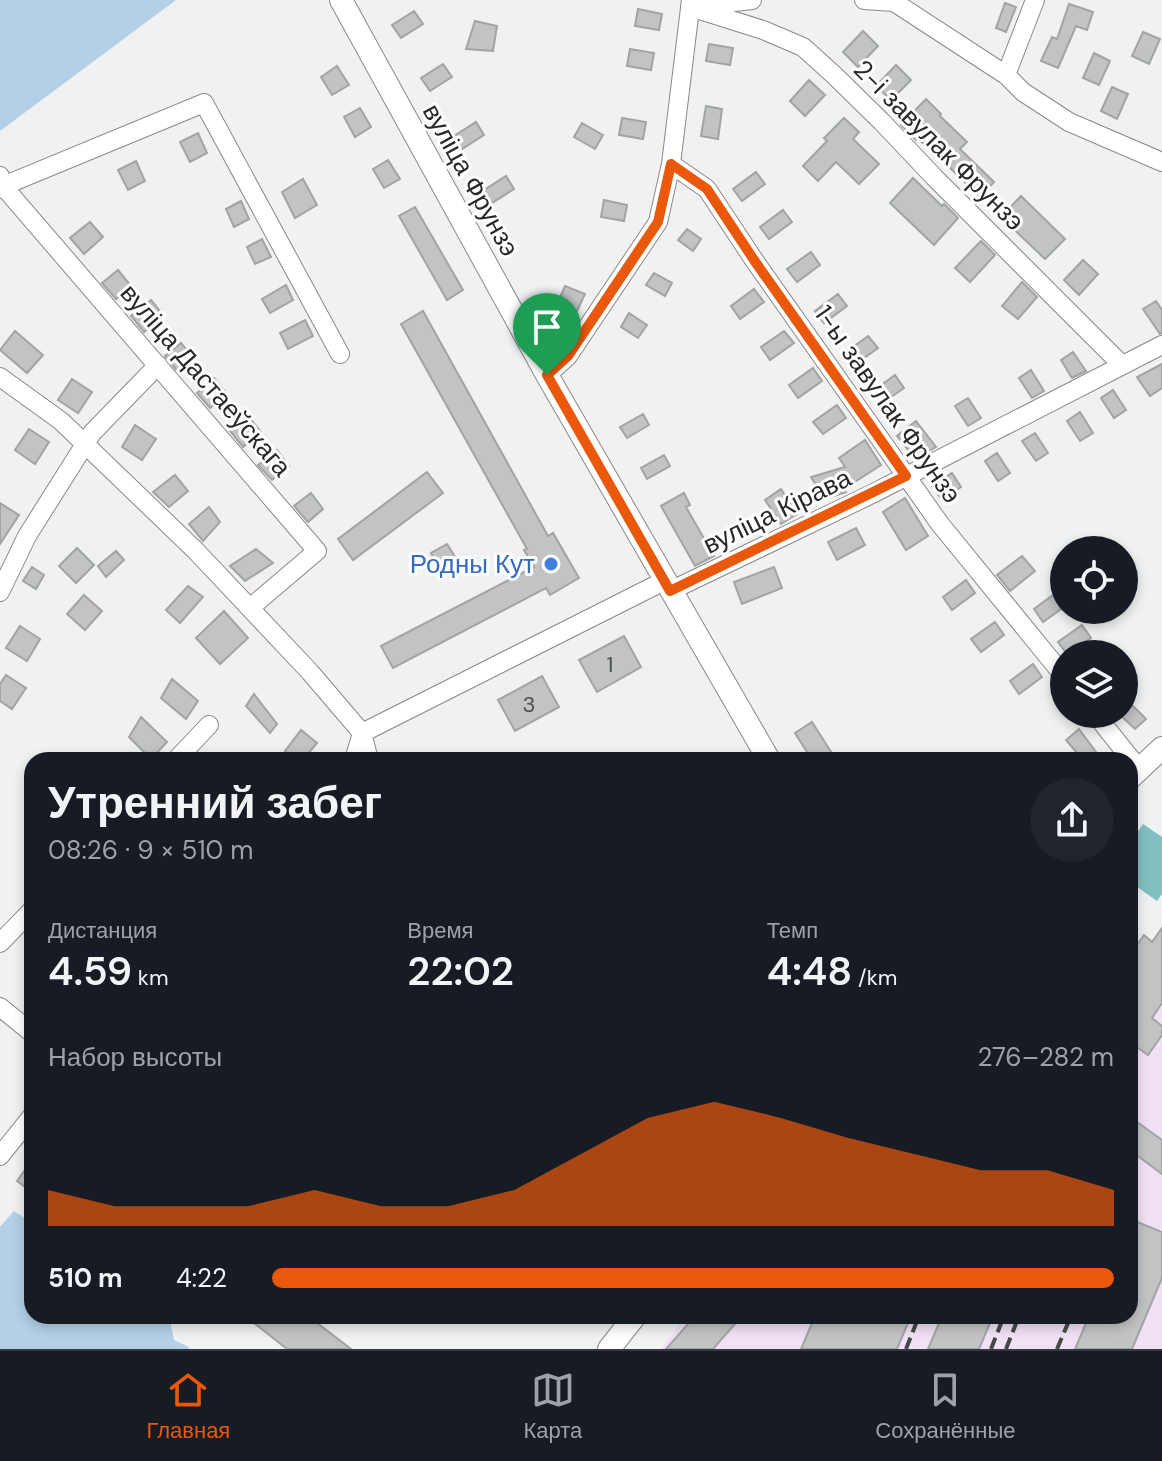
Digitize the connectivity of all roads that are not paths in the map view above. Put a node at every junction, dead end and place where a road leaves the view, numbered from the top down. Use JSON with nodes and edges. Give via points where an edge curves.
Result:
{"nodes":[{"id":1,"x":341,"y":0,"type":"edge"},
{"id":2,"x":752,"y":0,"type":"edge"},
{"id":3,"x":864,"y":0,"type":"edge"},
{"id":4,"x":1035,"y":0,"type":"edge"},
{"id":5,"x":691,"y":4,"type":"edge"},
{"id":6,"x":1006,"y":75,"type":"junction"},
{"id":7,"x":1162,"y":162,"type":"edge"},
{"id":8,"x":671,"y":164,"type":"junction"},
{"id":9,"x":1,"y":184,"type":"edge"},
{"id":10,"x":1162,"y":345,"type":"edge"},
{"id":11,"x":340,"y":354,"type":"dead end"},
{"id":12,"x":158,"y":365,"type":"junction"},
{"id":13,"x":1122,"y":365,"type":"junction"},
{"id":14,"x":547,"y":375,"type":"junction"},
{"id":15,"x":0,"y":377,"type":"edge"},
{"id":16,"x":85,"y":444,"type":"junction"},
{"id":17,"x":906,"y":476,"type":"junction"},
{"id":18,"x":667,"y":586,"type":"junction"},
{"id":19,"x":0,"y":592,"type":"edge"},
{"id":20,"x":250,"y":608,"type":"junction"},
{"id":21,"x":1050,"y":659,"type":"edge"},
{"id":22,"x":209,"y":725,"type":"dead end"},
{"id":23,"x":1104,"y":728,"type":"edge"},
{"id":24,"x":362,"y":733,"type":"junction"},
{"id":25,"x":1162,"y":748,"type":"edge"},
{"id":26,"x":184,"y":752,"type":"edge"},
{"id":27,"x":356,"y":752,"type":"edge"},
{"id":28,"x":367,"y":752,"type":"edge"},
{"id":29,"x":764,"y":752,"type":"edge"},
{"id":30,"x":1121,"y":752,"type":"edge"},
{"id":31,"x":1138,"y":770,"type":"edge"},
{"id":32,"x":24,"y":918,"type":"edge"},
{"id":33,"x":0,"y":943,"type":"edge"},
{"id":34,"x":0,"y":1007,"type":"edge"},
{"id":35,"x":24,"y":1026,"type":"edge"},
{"id":36,"x":24,"y":1126,"type":"edge"},
{"id":37,"x":0,"y":1156,"type":"edge"},
{"id":38,"x":629,"y":1324,"type":"edge"},
{"id":39,"x":609,"y":1349,"type":"edge"}],
"edges":[{"from":1,"to":14,"type":"street","name":"вуліца Фрунзэ"},
{"from":2,"to":5,"type":"street"},
{"from":3,"to":6,"type":"street","via":[[894,2]]},
{"from":4,"to":6,"type":"street"},
{"from":5,"to":8,"type":"street"},
{"from":5,"to":13,"type":"street","name":"2-і завулак Фрунзэ","via":[[803,47]]},
{"from":6,"to":7,"type":"street","via":[[1069,122]]},
{"from":8,"to":14,"type":"street","via":[[658,222],[568,356]]},
{"from":8,"to":17,"type":"street","name":"1-ы завулак Фрунзэ","via":[[707,189]]},
{"from":9,"to":11,"type":"street","via":[[204,103]]},
{"from":9,"to":12,"type":"street","name":"вуліца Дастаеўскага"},
{"from":10,"to":13,"type":"street","name":"вуліца Кірава"},
{"from":12,"to":16,"type":"street"},
{"from":12,"to":20,"type":"street","name":"вуліца Дастаеўскага","via":[[317,551]]},
{"from":13,"to":17,"type":"street","name":"вуліца Кірава"},
{"from":14,"to":18,"type":"street","name":"вуліца Фрунзэ"},
{"from":15,"to":16,"type":"street"},
{"from":16,"to":19,"type":"street","via":[[27,536]]},
{"from":16,"to":20,"type":"street"},
{"from":17,"to":18,"type":"street","name":"вуліца Кірава"},
{"from":17,"to":21,"type":"street","name":"1-ы завулак Фрунзэ"},
{"from":18,"to":24,"type":"street","name":"вуліца Кірава"},
{"from":18,"to":29,"type":"street","name":"вуліца Фрунзэ"},
{"from":20,"to":24,"type":"street"},
{"from":22,"to":26,"type":"street"},
{"from":23,"to":30,"type":"street"},
{"from":24,"to":27,"type":"street"},
{"from":24,"to":28,"type":"street"},
{"from":25,"to":31,"type":"street"},
{"from":32,"to":33,"type":"street"},
{"from":34,"to":35,"type":"street"},
{"from":36,"to":37,"type":"street"},
{"from":38,"to":39,"type":"street"}]}
